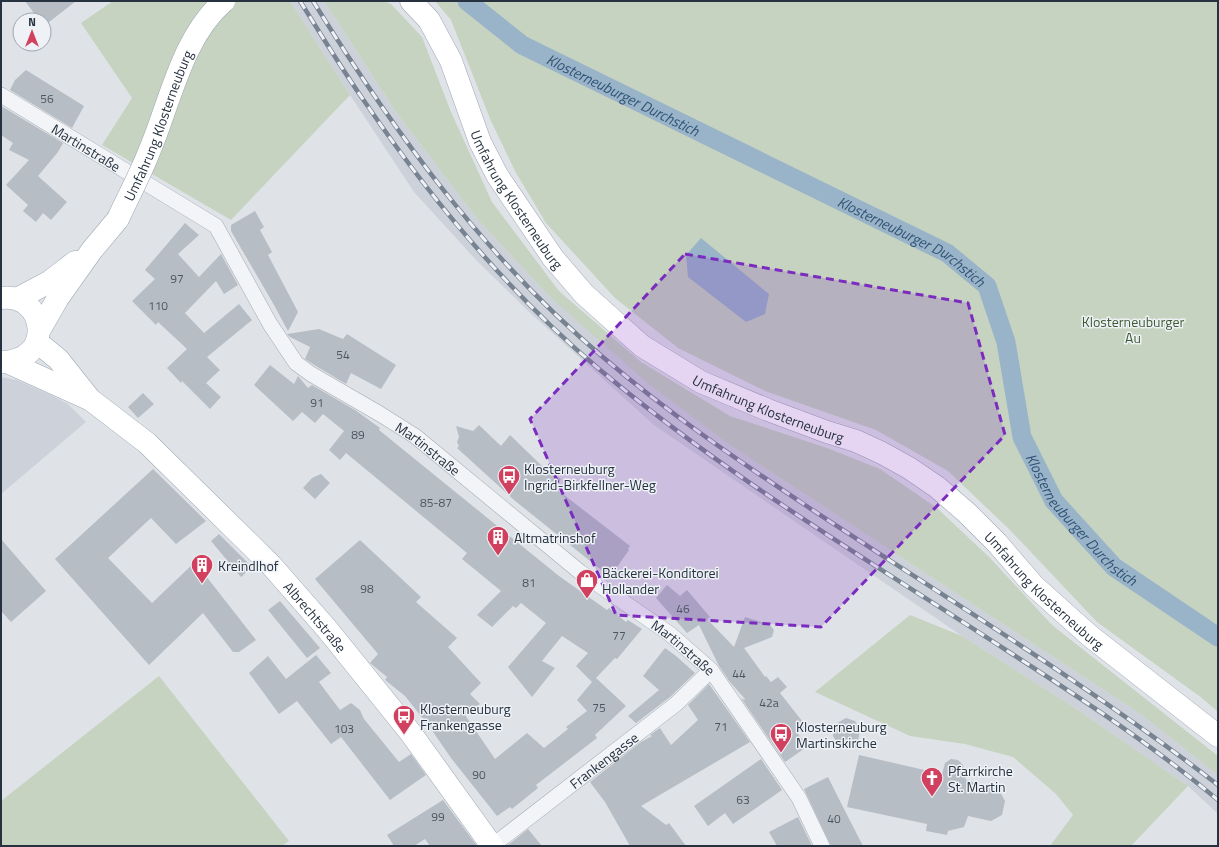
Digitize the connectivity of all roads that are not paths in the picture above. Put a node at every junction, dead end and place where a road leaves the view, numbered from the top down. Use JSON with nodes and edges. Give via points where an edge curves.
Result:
{"nodes":[{"id":1,"x":224,"y":1,"type":"edge"},
{"id":2,"x":411,"y":1,"type":"edge"},
{"id":3,"x":1,"y":95,"type":"edge"},
{"id":4,"x":92,"y":250,"type":"junction"},
{"id":5,"x":9,"y":298,"type":"edge"},
{"id":6,"x":38,"y":337,"type":"junction"},
{"id":7,"x":4,"y":362,"type":"edge"},
{"id":8,"x":91,"y":400,"type":"junction"},
{"id":9,"x":711,"y":670,"type":"junction"},
{"id":10,"x":1218,"y":736,"type":"edge"},
{"id":11,"x":492,"y":846,"type":"edge"},
{"id":12,"x":822,"y":846,"type":"edge"}],
"edges":[{"from":1,"to":4,"type":"main road","name":"Umfahrung Klosterneuburg","bridge":true,"via":[[213,11],[189,47],[149,153],[118,218]]},
{"from":2,"to":10,"type":"main road","name":"Umfahrung Klosterneuburg","via":[[428,20],[451,61],[480,142],[497,175],[553,258],[584,294],[642,346],[701,382],[768,410],[856,440],[882,452],[937,487],[992,538],[1034,586],[1090,636]]},
{"from":3,"to":9,"type":"street","name":"Martinstraße","via":[[216,226],[270,324],[296,363],[415,436],[580,572],[670,634]]},
{"from":4,"to":5,"type":"main road","name":"Umfahrung Klosterneuburg","via":[[49,282]]},
{"from":4,"to":6,"type":"main road","name":"Umfahrung Klosterneuburg","via":[[58,298]]},
{"from":5,"to":6,"type":"main road","via":[[28,306],[34,314]]},
{"from":6,"to":7,"type":"main road","name":"Umfahrung Klosterneuburg","via":[[25,356]]},
{"from":6,"to":8,"type":"main road","name":"Albrechtstraße"},
{"from":7,"to":8,"type":"main road","name":"Albrechtstraße"},
{"from":8,"to":11,"type":"main road","name":"Albrechtstraße","via":[[148,443],[271,565],[327,629],[410,732]]},
{"from":9,"to":11,"type":"street","name":"Frankengasse","via":[[676,704]]},
{"from":9,"to":12,"type":"street","name":"Martinstraße","via":[[799,798]]}]}
